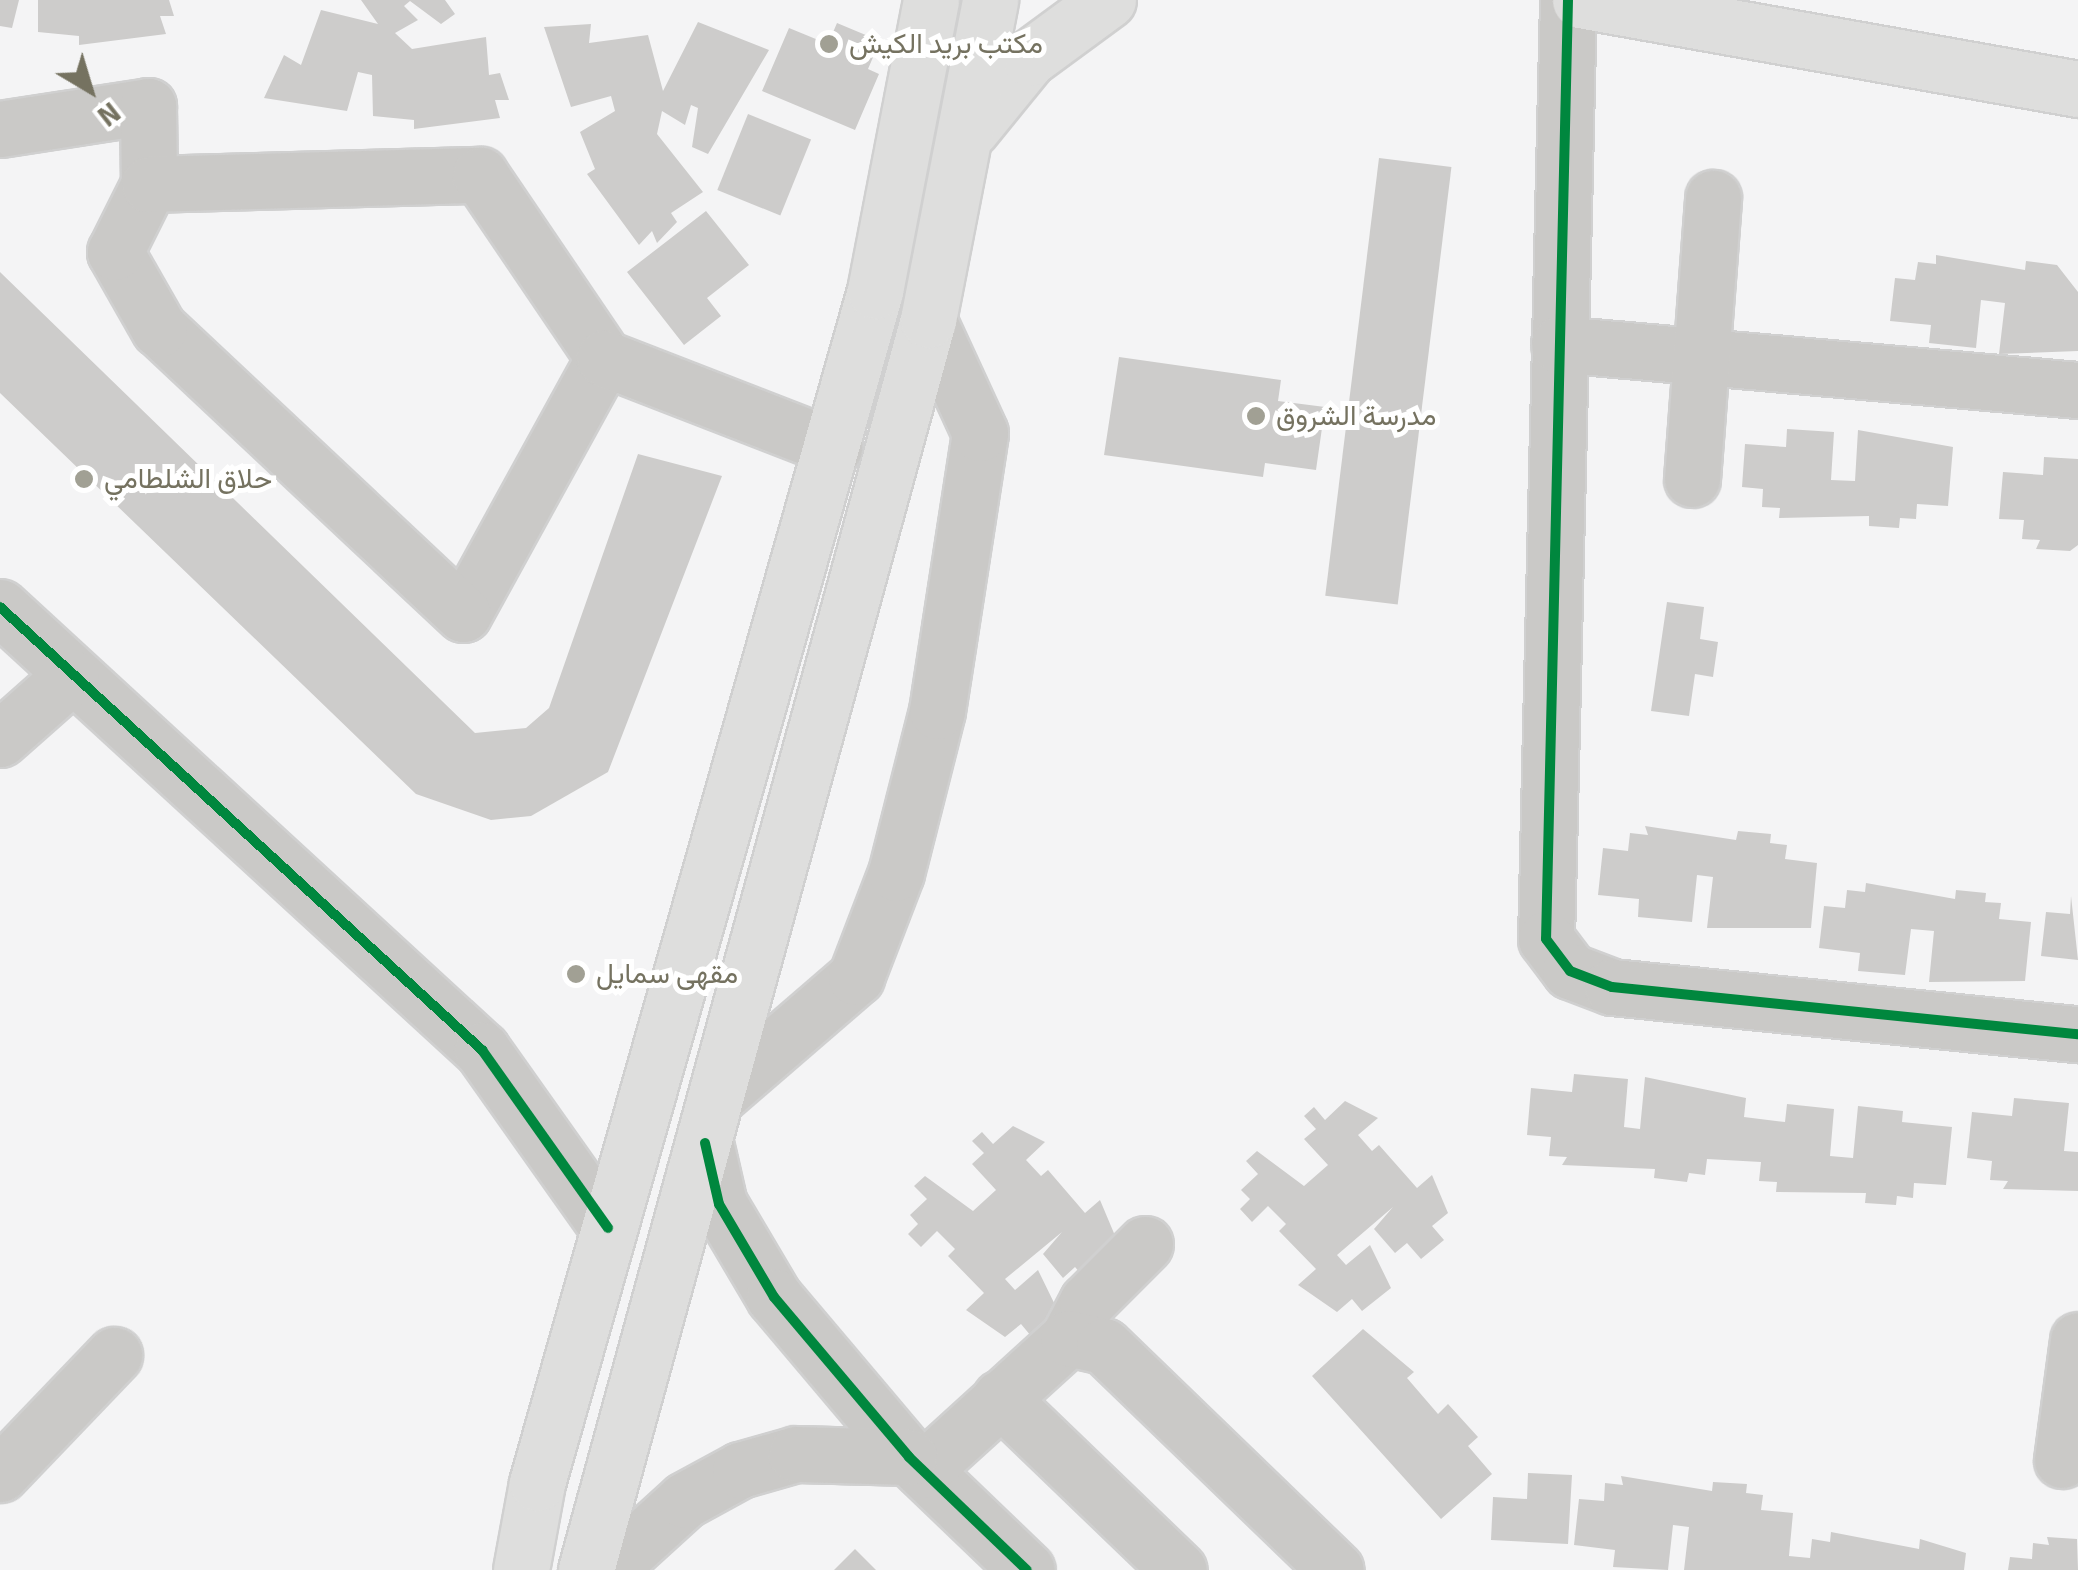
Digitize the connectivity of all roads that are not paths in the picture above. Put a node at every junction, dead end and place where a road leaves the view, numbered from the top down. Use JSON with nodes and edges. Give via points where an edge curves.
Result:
{"nodes":[{"id":1,"x":889,"y":0,"type":"edge"},
{"id":2,"x":930,"y":0,"type":"edge"},
{"id":3,"x":990,"y":0,"type":"edge"},
{"id":4,"x":1108,"y":0,"type":"edge"},
{"id":5,"x":1568,"y":0,"type":"edge"},
{"id":6,"x":1580,"y":0,"type":"edge"},
{"id":7,"x":1792,"y":0,"type":"edge"},
{"id":8,"x":1716,"y":11,"type":"edge"},
{"id":9,"x":924,"y":62,"type":"junction"},
{"id":10,"x":2078,"y":69,"type":"edge"},
{"id":11,"x":2078,"y":89,"type":"edge"},
{"id":12,"x":0,"y":129,"type":"edge"},
{"id":13,"x":969,"y":131,"type":"junction"},
{"id":14,"x":149,"y":184,"type":"junction"},
{"id":15,"x":1713,"y":198,"type":"dead end"},
{"id":16,"x":928,"y":320,"type":"junction"},
{"id":17,"x":1560,"y":344,"type":"junction"},
{"id":18,"x":1700,"y":356,"type":"junction"},
{"id":19,"x":604,"y":358,"type":"junction"},
{"id":20,"x":2078,"y":390,"type":"edge"},
{"id":21,"x":834,"y":447,"type":"junction"},
{"id":22,"x":1692,"y":479,"type":"dead end"},
{"id":23,"x":0,"y":608,"type":"edge"},
{"id":24,"x":70,"y":677,"type":"junction"},
{"id":25,"x":0,"y":739,"type":"edge"},
{"id":26,"x":2078,"y":1034,"type":"edge"},
{"id":27,"x":711,"y":1120,"type":"junction"},
{"id":28,"x":608,"y":1228,"type":"junction"},
{"id":29,"x":1145,"y":1244,"type":"dead end"},
{"id":30,"x":1068,"y":1338,"type":"junction"},
{"id":31,"x":2078,"y":1340,"type":"edge"},
{"id":32,"x":114,"y":1354,"type":"dead end"},
{"id":33,"x":1000,"y":1398,"type":"junction"},
{"id":34,"x":2062,"y":1460,"type":"dead end"},
{"id":35,"x":916,"y":1464,"type":"junction"},
{"id":36,"x":0,"y":1474,"type":"edge"},
{"id":37,"x":521,"y":1570,"type":"edge"},
{"id":38,"x":586,"y":1570,"type":"edge"},
{"id":39,"x":608,"y":1570,"type":"edge"},
{"id":40,"x":1027,"y":1570,"type":"edge"},
{"id":41,"x":1178,"y":1570,"type":"edge"},
{"id":42,"x":1336,"y":1570,"type":"edge"}],
"edges":[{"from":1,"to":9,"type":"highway"},
{"from":2,"to":9,"type":"highway"},
{"from":3,"to":13,"type":"highway"},
{"from":4,"to":13,"type":"highway","via":[[1028,58]]},
{"from":5,"to":17,"type":"street"},
{"from":6,"to":8,"type":"highway"},
{"from":7,"to":10,"type":"highway"},
{"from":8,"to":11,"type":"highway"},
{"from":9,"to":21,"type":"highway"},
{"from":12,"to":14,"type":"street","via":[[148,106]]},
{"from":13,"to":16,"type":"highway"},
{"from":14,"to":19,"type":"street","via":[[480,175]]},
{"from":14,"to":19,"type":"street","via":[[115,252],[158,328],[463,614]]},
{"from":15,"to":18,"type":"street"},
{"from":16,"to":27,"type":"highway"},
{"from":16,"to":27,"type":"street","via":[[980,432],[937,711],[896,873],[856,977]]},
{"from":17,"to":18,"type":"street"},
{"from":17,"to":26,"type":"street","via":[[1546,939],[1570,971],[1612,986]]},
{"from":18,"to":20,"type":"street"},
{"from":18,"to":22,"type":"street"},
{"from":19,"to":21,"type":"street"},
{"from":21,"to":28,"type":"highway"},
{"from":23,"to":24,"type":"street"},
{"from":24,"to":25,"type":"street"},
{"from":24,"to":28,"type":"street","via":[[482,1050]]},
{"from":27,"to":35,"type":"street","via":[[742,1253]]},
{"from":27,"to":38,"type":"highway"},
{"from":28,"to":37,"type":"highway"},
{"from":29,"to":30,"type":"street","via":[[1087,1302]]},
{"from":30,"to":33,"type":"street"},
{"from":30,"to":42,"type":"street","via":[[1104,1346]]},
{"from":31,"to":34,"type":"street"},
{"from":32,"to":36,"type":"street"},
{"from":33,"to":35,"type":"street"},
{"from":33,"to":41,"type":"street"},
{"from":35,"to":39,"type":"street","via":[[796,1454],[740,1470],[686,1500]]},
{"from":35,"to":40,"type":"street"}]}
